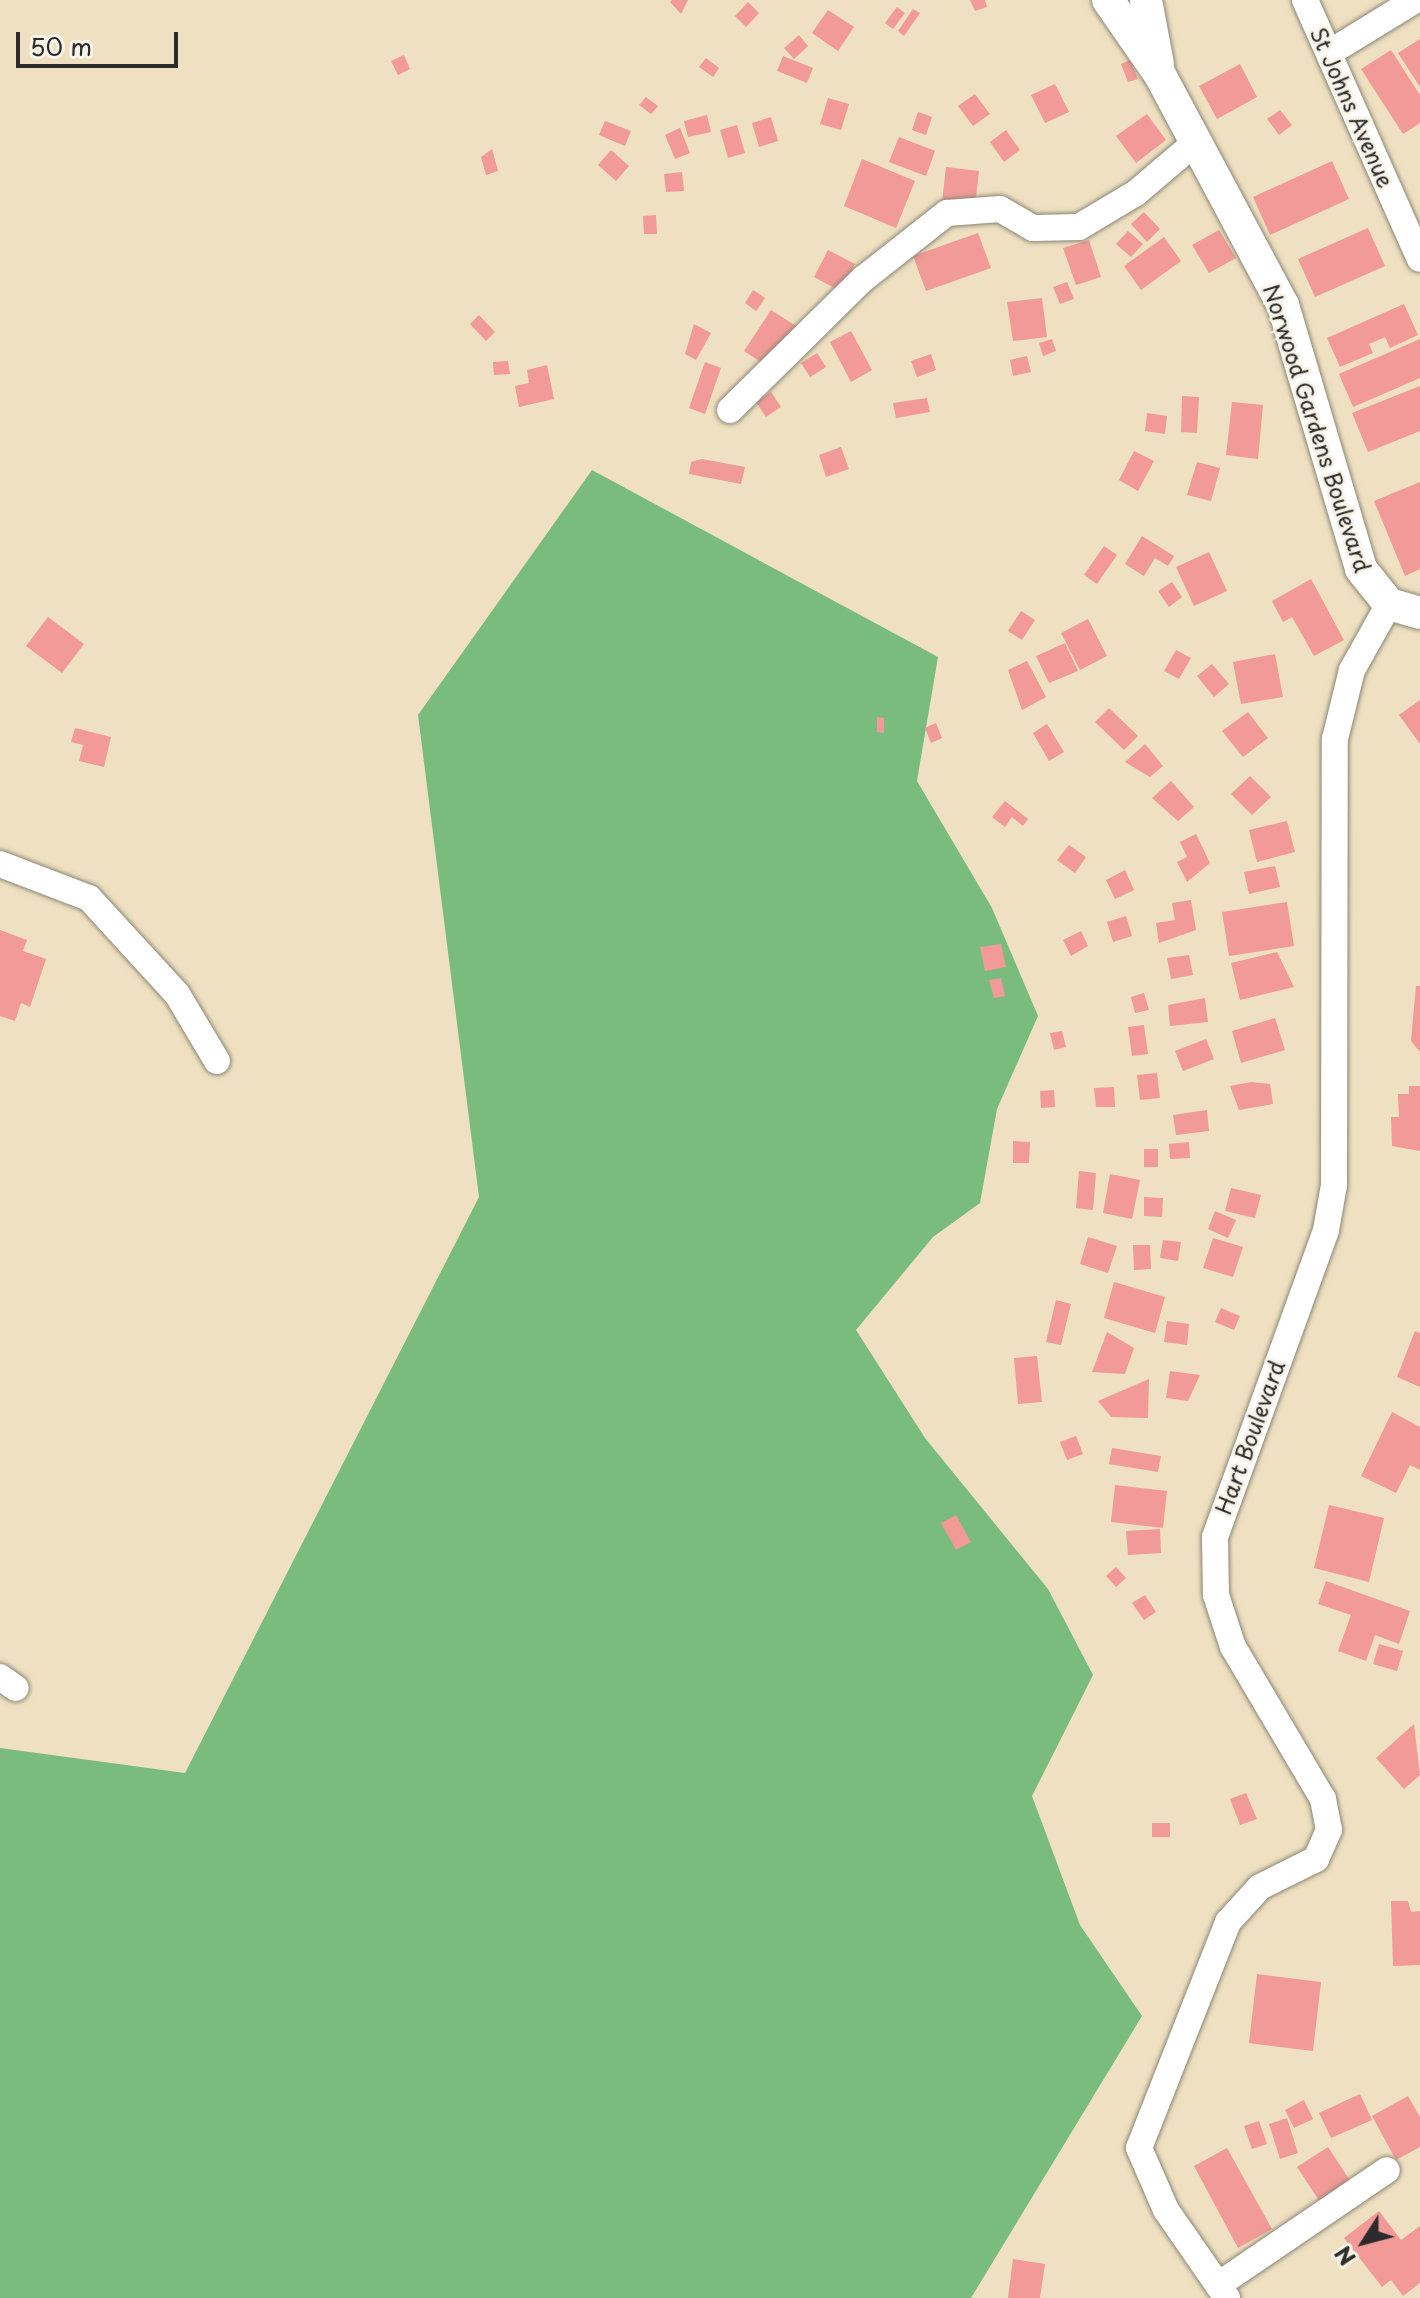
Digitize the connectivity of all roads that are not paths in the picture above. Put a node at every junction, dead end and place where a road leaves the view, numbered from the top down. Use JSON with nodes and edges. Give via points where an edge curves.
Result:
{"nodes":[{"id":1,"x":1108,"y":0,"type":"edge"},
{"id":2,"x":1146,"y":0,"type":"edge"},
{"id":3,"x":1305,"y":0,"type":"edge"},
{"id":4,"x":1415,"y":0,"type":"edge"},
{"id":5,"x":1329,"y":53,"type":"junction"},
{"id":6,"x":1160,"y":75,"type":"junction"},
{"id":7,"x":1196,"y":142,"type":"junction"},
{"id":8,"x":1418,"y":250,"type":"edge"},
{"id":9,"x":730,"y":410,"type":"dead end"},
{"id":10,"x":1389,"y":604,"type":"junction"},
{"id":11,"x":1420,"y":613,"type":"edge"},
{"id":12,"x":0,"y":864,"type":"edge"},
{"id":13,"x":217,"y":1061,"type":"dead end"},
{"id":14,"x":1387,"y":2170,"type":"dead end"},
{"id":15,"x":1223,"y":2292,"type":"edge"}],
"edges":[{"from":1,"to":6,"type":"street","name":"Norwood Gardens Boulevard"},
{"from":2,"to":6,"type":"street"},
{"from":3,"to":5,"type":"street","name":"St Johns Avenue"},
{"from":4,"to":5,"type":"street"},
{"from":5,"to":8,"type":"street","name":"St Johns Avenue"},
{"from":6,"to":7,"type":"street","name":"Norwood Gardens Boulevard"},
{"from":7,"to":9,"type":"street","via":[[1136,193],[1079,227],[1033,228],[1000,209],[947,213],[863,279]]},
{"from":7,"to":10,"type":"street","name":"Norwood Gardens Boulevard","via":[[1283,305],[1361,569]]},
{"from":10,"to":11,"type":"street"},
{"from":10,"to":15,"type":"street","name":"Hart Boulevard","via":[[1352,670],[1335,739],[1334,1185],[1326,1230],[1215,1537],[1216,1595],[1233,1647],[1323,1799],[1329,1830],[1316,1859],[1260,1887],[1228,1922],[1139,2148],[1166,2210]]},
{"from":12,"to":13,"type":"street","via":[[89,898],[177,994]]},
{"from":14,"to":15,"type":"street"}]}
